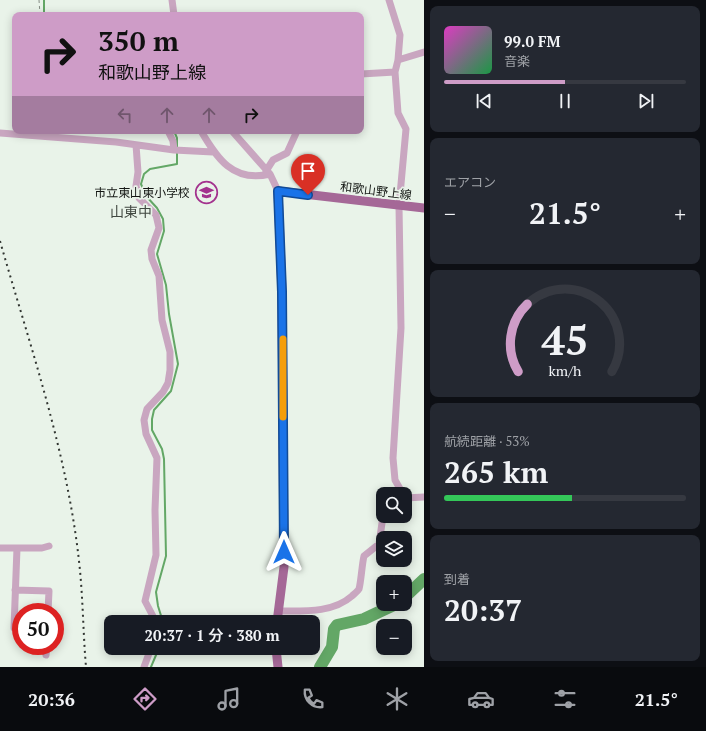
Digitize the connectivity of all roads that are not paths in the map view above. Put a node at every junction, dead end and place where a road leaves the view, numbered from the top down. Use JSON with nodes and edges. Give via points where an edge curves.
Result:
{"nodes":[{"id":1,"x":172,"y":0,"type":"edge"},
{"id":2,"x":389,"y":0,"type":"edge"},
{"id":3,"x":174,"y":12,"type":"edge"},
{"id":4,"x":424,"y":52,"type":"edge"},
{"id":5,"x":398,"y":60,"type":"junction"},
{"id":6,"x":395,"y":72,"type":"junction"},
{"id":7,"x":364,"y":74,"type":"edge"},
{"id":8,"x":0,"y":133,"type":"edge"},
{"id":9,"x":170,"y":134,"type":"edge"},
{"id":10,"x":203,"y":134,"type":"edge"},
{"id":11,"x":235,"y":134,"type":"edge"},
{"id":12,"x":296,"y":134,"type":"edge"},
{"id":13,"x":136,"y":145,"type":"junction"},
{"id":14,"x":174,"y":150,"type":"junction"},
{"id":15,"x":213,"y":152,"type":"junction"},
{"id":16,"x":268,"y":173,"type":"junction"},
{"id":17,"x":278,"y":191,"type":"junction"},
{"id":18,"x":399,"y":206,"type":"junction"},
{"id":19,"x":424,"y":208,"type":"edge"},
{"id":20,"x":399,"y":487,"type":"edge"},
{"id":21,"x":424,"y":497,"type":"edge"},
{"id":22,"x":412,"y":498,"type":"edge"},
{"id":23,"x":382,"y":523,"type":"edge"},
{"id":24,"x":49,"y":546,"type":"dead end"},
{"id":25,"x":0,"y":548,"type":"edge"},
{"id":26,"x":17,"y":548,"type":"junction"},
{"id":27,"x":15,"y":590,"type":"junction"},
{"id":28,"x":15,"y":603,"type":"edge"},
{"id":29,"x":48,"y":603,"type":"edge"},
{"id":30,"x":279,"y":611,"type":"junction"},
{"id":31,"x":152,"y":615,"type":"edge"},
{"id":32,"x":278,"y":615,"type":"edge"},
{"id":33,"x":148,"y":655,"type":"edge"},
{"id":34,"x":277,"y":655,"type":"edge"},
{"id":35,"x":144,"y":667,"type":"edge"},
{"id":36,"x":278,"y":667,"type":"edge"}],
"edges":[{"from":1,"to":3,"type":"street"},
{"from":2,"to":5,"type":"street","via":[[400,35]]},
{"from":4,"to":5,"type":"street"},
{"from":5,"to":6,"type":"street"},
{"from":6,"to":7,"type":"street"},
{"from":6,"to":18,"type":"street","via":[[398,113],[406,129]]},
{"from":8,"to":13,"type":"street"},
{"from":9,"to":14,"type":"street"},
{"from":10,"to":15,"type":"street"},
{"from":11,"to":16,"type":"street"},
{"from":12,"to":16,"type":"street","via":[[287,153],[273,160]]},
{"from":13,"to":14,"type":"street"},
{"from":13,"to":31,"type":"street","via":[[136,186],[139,198],[156,215],[159,228],[151,250],[159,276],[162,320],[170,352],[168,383],[147,409],[144,420],[146,434],[157,458],[156,555],[145,601]]},
{"from":14,"to":15,"type":"street"},
{"from":15,"to":16,"type":"street","via":[[226,165],[244,175]]},
{"from":16,"to":17,"type":"street"},
{"from":17,"to":18,"type":"main road","name":"和歌山野上線"},
{"from":17,"to":30,"type":"main road","via":[[282,292],[284,567]]},
{"from":18,"to":19,"type":"main road","name":"和歌山野上線"},
{"from":18,"to":20,"type":"street","via":[[401,328],[393,458],[395,480]]},
{"from":21,"to":22,"type":"street"},
{"from":23,"to":30,"type":"street","via":[[379,544],[364,556],[359,590],[352,596],[342,604],[331,607]]},
{"from":24,"to":26,"type":"street"},
{"from":25,"to":26,"type":"street"},
{"from":26,"to":27,"type":"street"},
{"from":27,"to":28,"type":"street"},
{"from":27,"to":29,"type":"street","via":[[49,591]]},
{"from":30,"to":32,"type":"main road"},
{"from":33,"to":35,"type":"street"},
{"from":34,"to":36,"type":"main road"}]}
